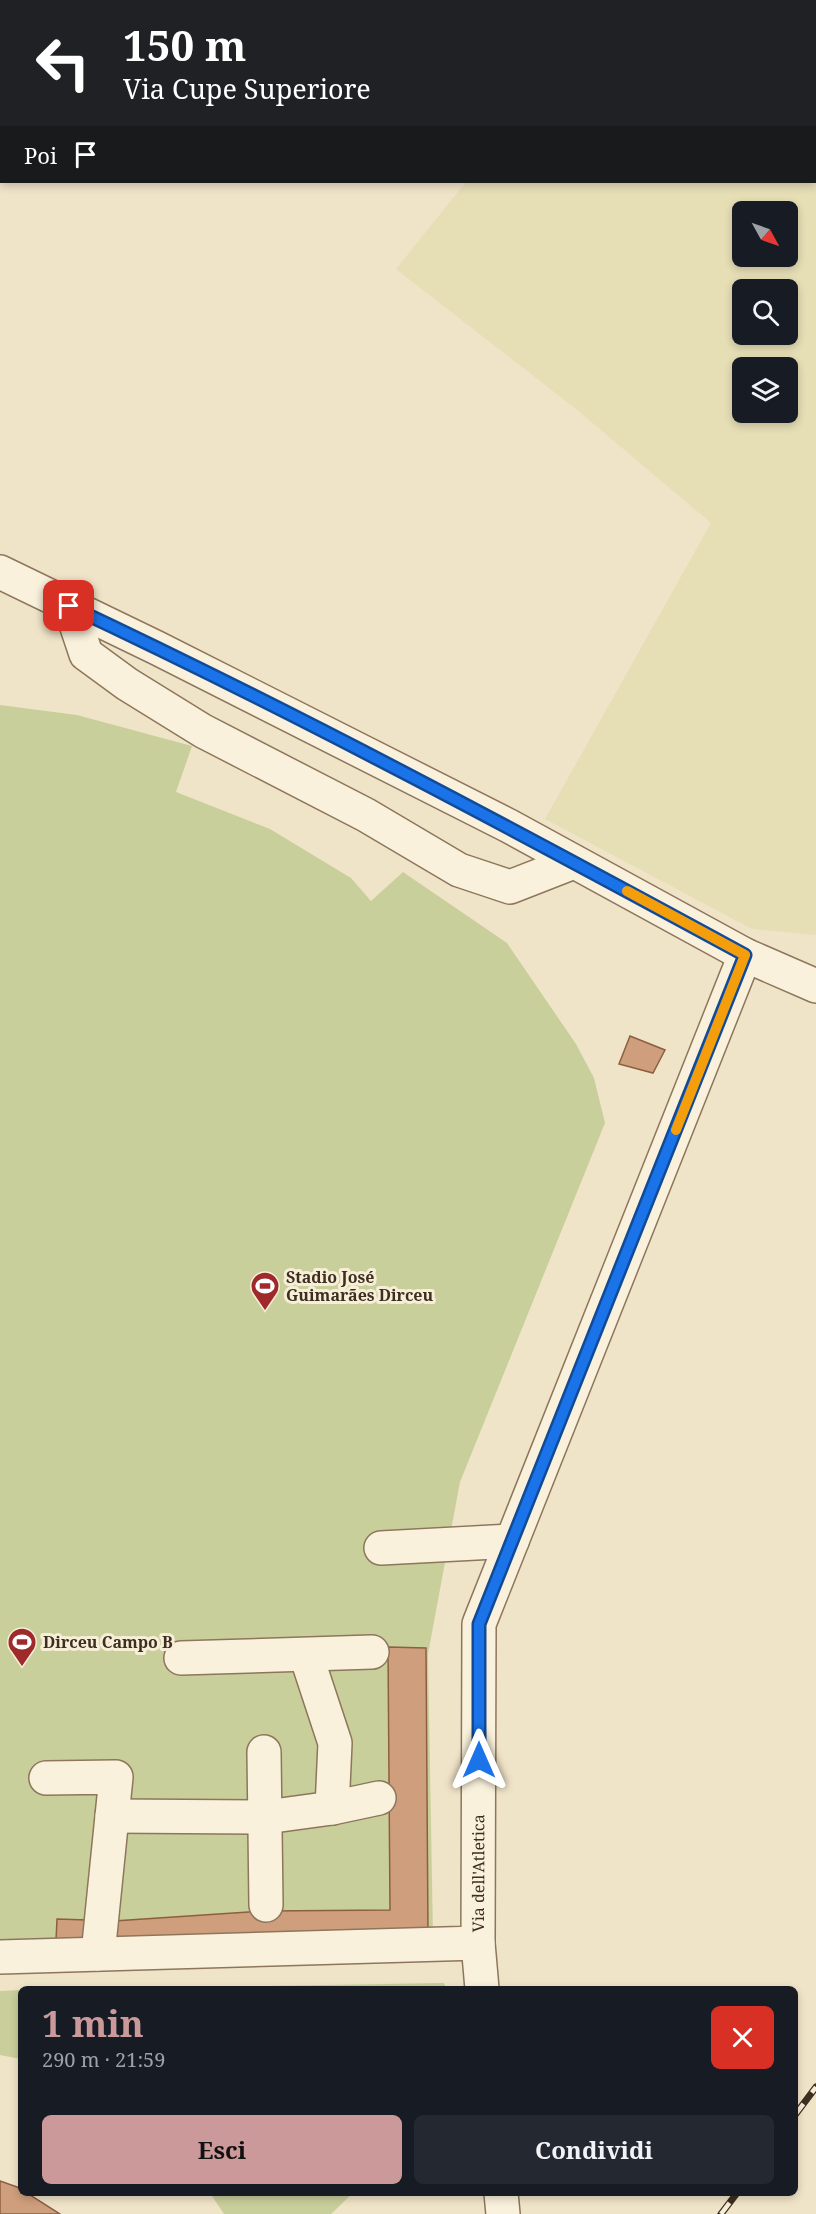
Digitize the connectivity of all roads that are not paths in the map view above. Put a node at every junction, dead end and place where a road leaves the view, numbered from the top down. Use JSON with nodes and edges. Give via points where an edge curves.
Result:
{"nodes":[{"id":1,"x":0,"y":572,"type":"edge"},
{"id":2,"x":69,"y":606,"type":"junction"},
{"id":3,"x":574,"y":862,"type":"junction"},
{"id":4,"x":745,"y":955,"type":"junction"},
{"id":5,"x":811,"y":978,"type":"edge"},
{"id":6,"x":512,"y":1541,"type":"junction"},
{"id":7,"x":381,"y":1548,"type":"dead end"},
{"id":8,"x":372,"y":1652,"type":"dead end"},
{"id":9,"x":306,"y":1655,"type":"junction"},
{"id":10,"x":181,"y":1658,"type":"dead end"},
{"id":11,"x":264,"y":1752,"type":"dead end"},
{"id":12,"x":46,"y":1778,"type":"dead end"},
{"id":13,"x":379,"y":1798,"type":"dead end"},
{"id":14,"x":332,"y":1808,"type":"junction"},
{"id":15,"x":112,"y":1815,"type":"junction"},
{"id":16,"x":266,"y":1817,"type":"junction"},
{"id":17,"x":266,"y":1905,"type":"dead end"},
{"id":18,"x":478,"y":1943,"type":"junction"},
{"id":19,"x":98,"y":1954,"type":"junction"},
{"id":20,"x":0,"y":1957,"type":"edge"},
{"id":21,"x":482,"y":1986,"type":"edge"},
{"id":22,"x":501,"y":2196,"type":"edge"},
{"id":23,"x":503,"y":2214,"type":"edge"}],
"edges":[{"from":1,"to":2,"type":"street"},
{"from":2,"to":3,"type":"street"},
{"from":2,"to":3,"type":"street","via":[[86,654],[127,684],[203,731],[366,816],[459,870],[510,887]]},
{"from":3,"to":4,"type":"street"},
{"from":4,"to":5,"type":"street"},
{"from":4,"to":6,"type":"street","name":"Via dell'Atletica"},
{"from":6,"to":7,"type":"street"},
{"from":6,"to":18,"type":"street","name":"Via dell'Atletica","via":[[479,1624]]},
{"from":8,"to":9,"type":"street"},
{"from":9,"to":10,"type":"street"},
{"from":9,"to":14,"type":"street","via":[[335,1743]]},
{"from":11,"to":16,"type":"street"},
{"from":12,"to":15,"type":"street","via":[[116,1777]]},
{"from":13,"to":14,"type":"street"},
{"from":14,"to":16,"type":"street"},
{"from":15,"to":16,"type":"street"},
{"from":15,"to":19,"type":"street"},
{"from":16,"to":17,"type":"street"},
{"from":18,"to":19,"type":"street","name":"Via dell'Atletica"},
{"from":18,"to":21,"type":"street","name":"Via dell'Atletica"},
{"from":19,"to":20,"type":"street","name":"Via dell'Atletica"},
{"from":22,"to":23,"type":"street"}]}
